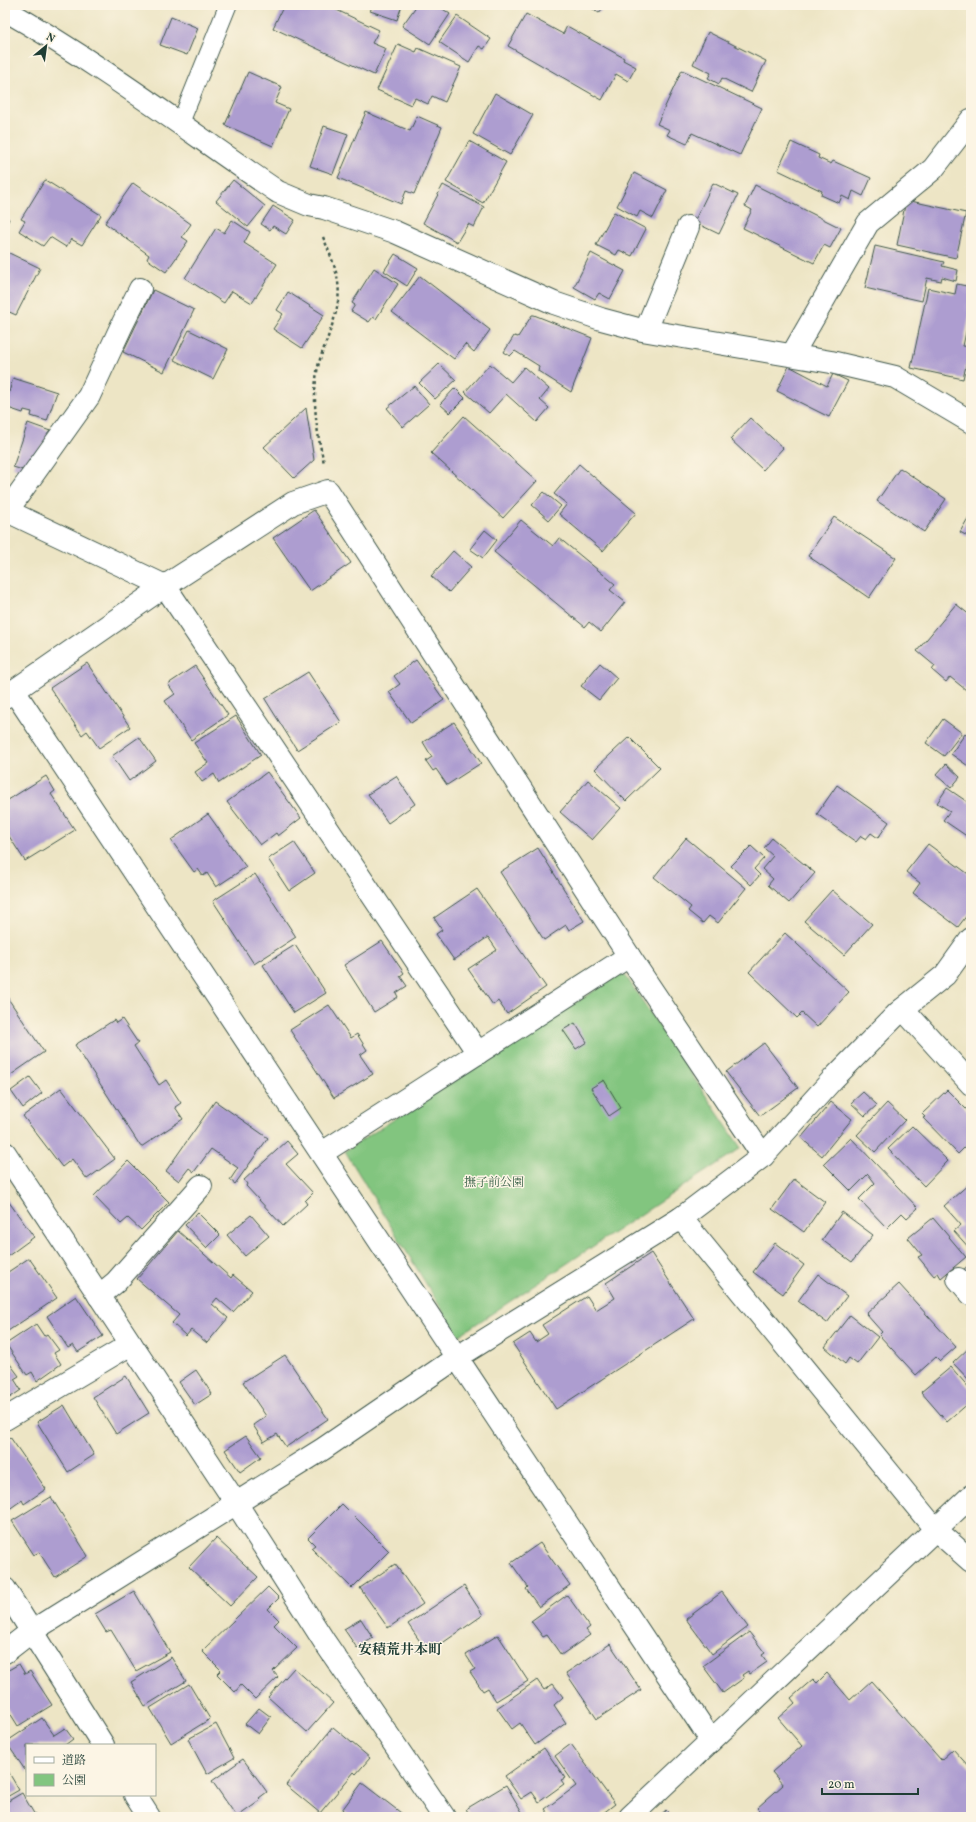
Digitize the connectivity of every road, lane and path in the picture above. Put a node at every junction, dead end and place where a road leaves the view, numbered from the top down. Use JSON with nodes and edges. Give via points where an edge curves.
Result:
{"nodes":[{"id":1,"x":228,"y":5,"type":"edge"},
{"id":2,"x":5,"y":10,"type":"edge"},
{"id":3,"x":971,"y":120,"type":"edge"},
{"id":4,"x":180,"y":124,"type":"junction"},
{"id":5,"x":324,"y":208,"type":"junction"},
{"id":6,"x":688,"y":227,"type":"dead end"},
{"id":7,"x":140,"y":289,"type":"dead end"},
{"id":8,"x":646,"y":330,"type":"junction"},
{"id":9,"x":792,"y":355,"type":"junction"},
{"id":10,"x":971,"y":422,"type":"edge"},
{"id":11,"x":328,"y":491,"type":"junction"},
{"id":12,"x":6,"y":511,"type":"edge"},
{"id":13,"x":165,"y":586,"type":"junction"},
{"id":14,"x":9,"y":694,"type":"edge"},
{"id":15,"x":971,"y":939,"type":"edge"},
{"id":16,"x":629,"y":956,"type":"junction"},
{"id":17,"x":903,"y":1009,"type":"junction"},
{"id":18,"x":478,"y":1053,"type":"junction"},
{"id":19,"x":971,"y":1084,"type":"edge"},
{"id":20,"x":5,"y":1153,"type":"edge"},
{"id":21,"x":322,"y":1153,"type":"junction"},
{"id":22,"x":763,"y":1156,"type":"junction"},
{"id":23,"x":201,"y":1186,"type":"dead end"},
{"id":24,"x":681,"y":1218,"type":"junction"},
{"id":25,"x":99,"y":1296,"type":"junction"},
{"id":26,"x":131,"y":1344,"type":"junction"},
{"id":27,"x":456,"y":1358,"type":"junction"},
{"id":28,"x":5,"y":1419,"type":"edge"},
{"id":29,"x":971,"y":1496,"type":"edge"},
{"id":30,"x":236,"y":1504,"type":"junction"},
{"id":31,"x":935,"y":1529,"type":"junction"},
{"id":32,"x":971,"y":1561,"type":"edge"},
{"id":33,"x":5,"y":1589,"type":"edge"},
{"id":34,"x":32,"y":1631,"type":"junction"},
{"id":35,"x":5,"y":1652,"type":"edge"},
{"id":36,"x":711,"y":1740,"type":"junction"},
{"id":37,"x":102,"y":1744,"type":"edge"},
{"id":38,"x":136,"y":1796,"type":"edge"},
{"id":39,"x":149,"y":1817,"type":"edge"},
{"id":40,"x":444,"y":1817,"type":"edge"},
{"id":41,"x":630,"y":1817,"type":"edge"}],
"edges":[{"from":1,"to":4,"type":"lane"},
{"from":2,"to":4,"type":"street","via":[[110,74]]},
{"from":3,"to":9,"type":"street","via":[[933,169],[868,223]]},
{"from":4,"to":5,"type":"street","via":[[278,192]]},
{"from":5,"to":8,"type":"street","via":[[395,232],[554,302],[601,319]]},
{"from":5,"to":11,"type":"path","via":[[320,230],[337,271],[339,284],[335,315],[317,372],[316,424],[329,479]]},
{"from":6,"to":8,"type":"street"},
{"from":7,"to":12,"type":"street","via":[[89,396]]},
{"from":8,"to":9,"type":"street"},
{"from":9,"to":10,"type":"street","via":[[895,377]]},
{"from":11,"to":13,"type":"street","via":[[293,503]]},
{"from":11,"to":16,"type":"street"},
{"from":12,"to":13,"type":"street"},
{"from":13,"to":14,"type":"street"},
{"from":13,"to":18,"type":"street"},
{"from":14,"to":21,"type":"street"},
{"from":15,"to":17,"type":"street","via":[[945,975]]},
{"from":16,"to":18,"type":"street"},
{"from":16,"to":22,"type":"street"},
{"from":17,"to":19,"type":"street"},
{"from":17,"to":22,"type":"street","via":[[833,1079]]},
{"from":18,"to":21,"type":"street"},
{"from":20,"to":25,"type":"street"},
{"from":21,"to":27,"type":"street"},
{"from":22,"to":24,"type":"street"},
{"from":23,"to":25,"type":"street","via":[[116,1282]]},
{"from":24,"to":27,"type":"street"},
{"from":24,"to":31,"type":"street"},
{"from":25,"to":26,"type":"street"},
{"from":26,"to":28,"type":"street"},
{"from":26,"to":30,"type":"street"},
{"from":27,"to":30,"type":"street","via":[[323,1449]]},
{"from":27,"to":36,"type":"street"},
{"from":29,"to":31,"type":"street"},
{"from":30,"to":34,"type":"street"},
{"from":30,"to":40,"type":"street","via":[[324,1642]]},
{"from":31,"to":32,"type":"street"},
{"from":31,"to":36,"type":"street"},
{"from":33,"to":34,"type":"street"},
{"from":34,"to":35,"type":"street"},
{"from":34,"to":37,"type":"street"},
{"from":36,"to":41,"type":"street"},
{"from":38,"to":39,"type":"street"}]}
